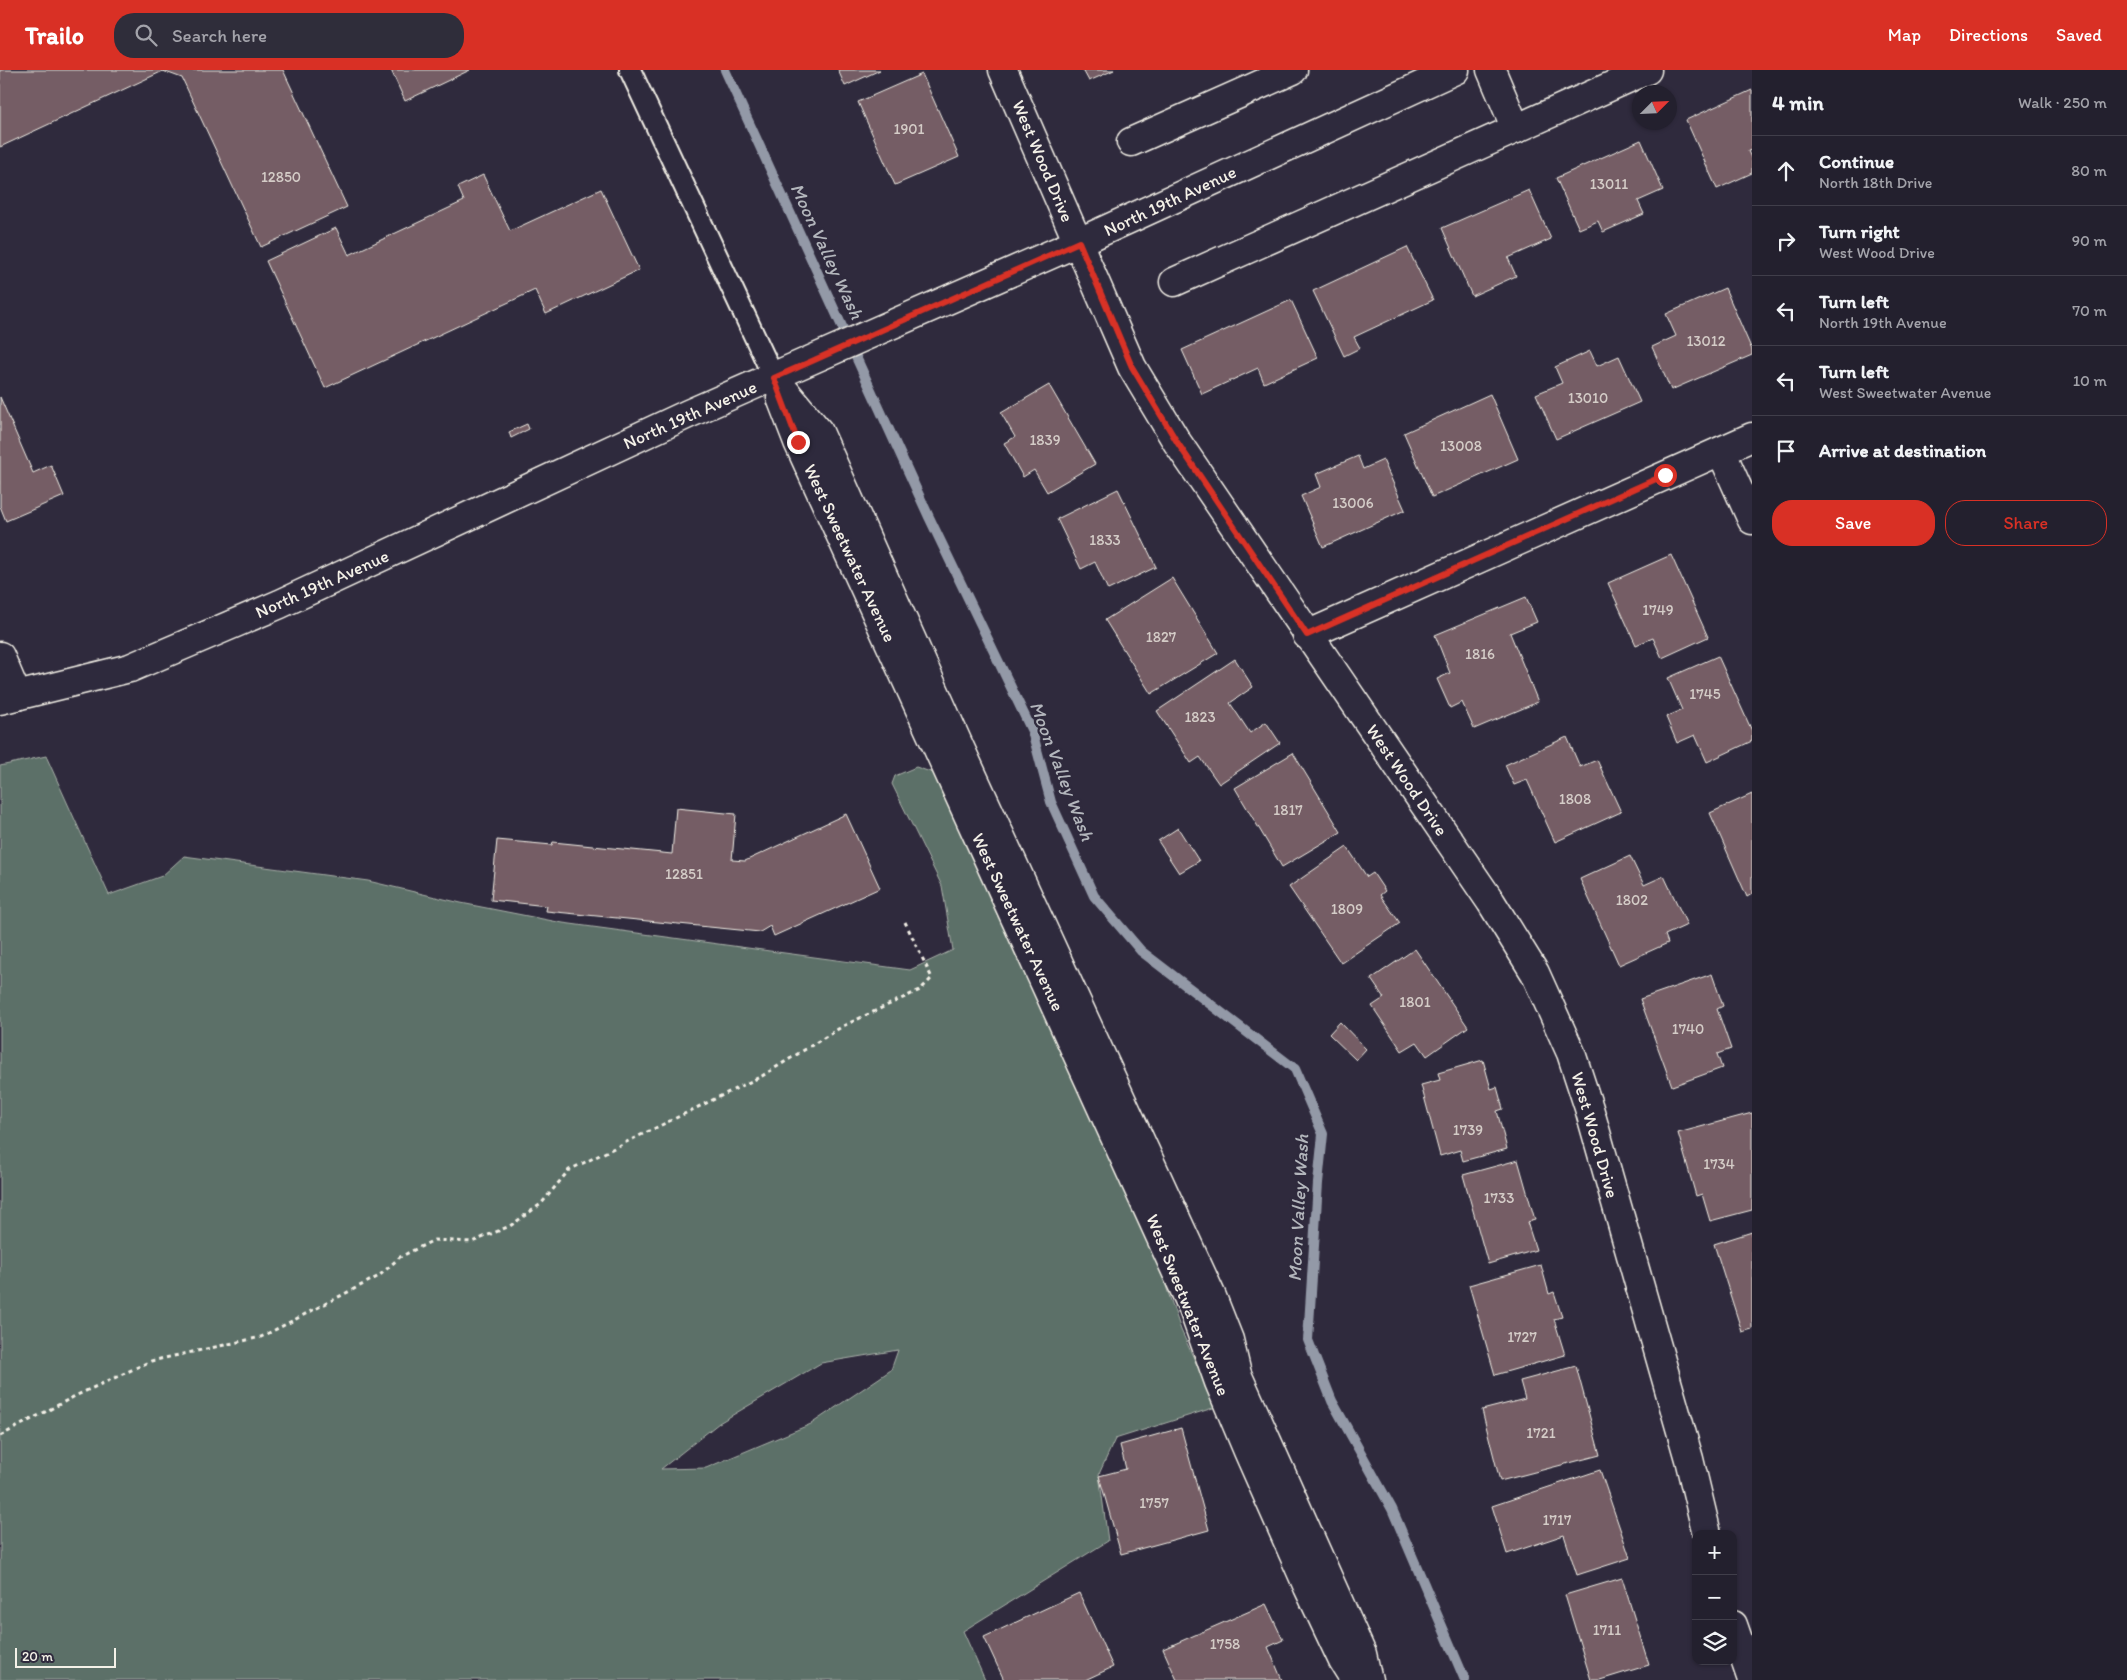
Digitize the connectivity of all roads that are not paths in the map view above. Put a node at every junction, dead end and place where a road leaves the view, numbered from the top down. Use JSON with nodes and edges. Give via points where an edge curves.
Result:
{"nodes":[{"id":1,"x":630,"y":70,"type":"edge"},
{"id":2,"x":1003,"y":70,"type":"edge"},
{"id":3,"x":1293,"y":70,"type":"edge"},
{"id":4,"x":1455,"y":70,"type":"edge"},
{"id":5,"x":1491,"y":70,"type":"edge"},
{"id":6,"x":1647,"y":70,"type":"edge"},
{"id":7,"x":1516,"y":129,"type":"junction"},
{"id":8,"x":1131,"y":142,"type":"dead end"},
{"id":9,"x":1079,"y":242,"type":"junction"},
{"id":10,"x":1174,"y":282,"type":"dead end"},
{"id":11,"x":774,"y":378,"type":"junction"},
{"id":12,"x":1752,"y":437,"type":"edge"},
{"id":13,"x":1721,"y":450,"type":"junction"},
{"id":14,"x":1752,"y":520,"type":"edge"},
{"id":15,"x":1307,"y":635,"type":"junction"},
{"id":16,"x":0,"y":656,"type":"edge"},
{"id":17,"x":8,"y":698,"type":"edge"},
{"id":18,"x":1706,"y":1530,"type":"edge"},
{"id":19,"x":1737,"y":1637,"type":"edge"},
{"id":20,"x":1355,"y":1680,"type":"edge"},
{"id":21,"x":1368,"y":1680,"type":"edge"},
{"id":22,"x":1752,"y":1680,"type":"edge"}],
"edges":[{"from":1,"to":11,"type":"lane"},
{"from":2,"to":9,"type":"street","name":"West Wood Drive"},
{"from":3,"to":8,"type":"street"},
{"from":4,"to":9,"type":"street","name":"North 19th Avenue"},
{"from":5,"to":7,"type":"street"},
{"from":6,"to":7,"type":"street"},
{"from":7,"to":10,"type":"street"},
{"from":9,"to":11,"type":"street","name":"North 19th Avenue"},
{"from":9,"to":15,"type":"street","name":"West Wood Drive","via":[[1132,367],[1177,442]]},
{"from":11,"to":17,"type":"street","name":"North 19th Avenue","via":[[688,414],[300,595],[130,668]]},
{"from":11,"to":20,"type":"street","name":"West Sweetwater Avenue","via":[[798,442],[1192,1306],[1219,1382],[1308,1588]]},
{"from":11,"to":21,"type":"street","name":"West Sweetwater Avenue","via":[[819,432],[1212,1298],[1229,1340],[1237,1374],[1362,1654]]},
{"from":12,"to":13,"type":"street"},
{"from":13,"to":14,"type":"street"},
{"from":13,"to":15,"type":"street"},
{"from":15,"to":18,"type":"street","name":"West Wood Drive","via":[[1491,902],[1535,973],[1572,1053],[1689,1459]]},
{"from":16,"to":17,"type":"street"},
{"from":19,"to":22,"type":"street"}]}
